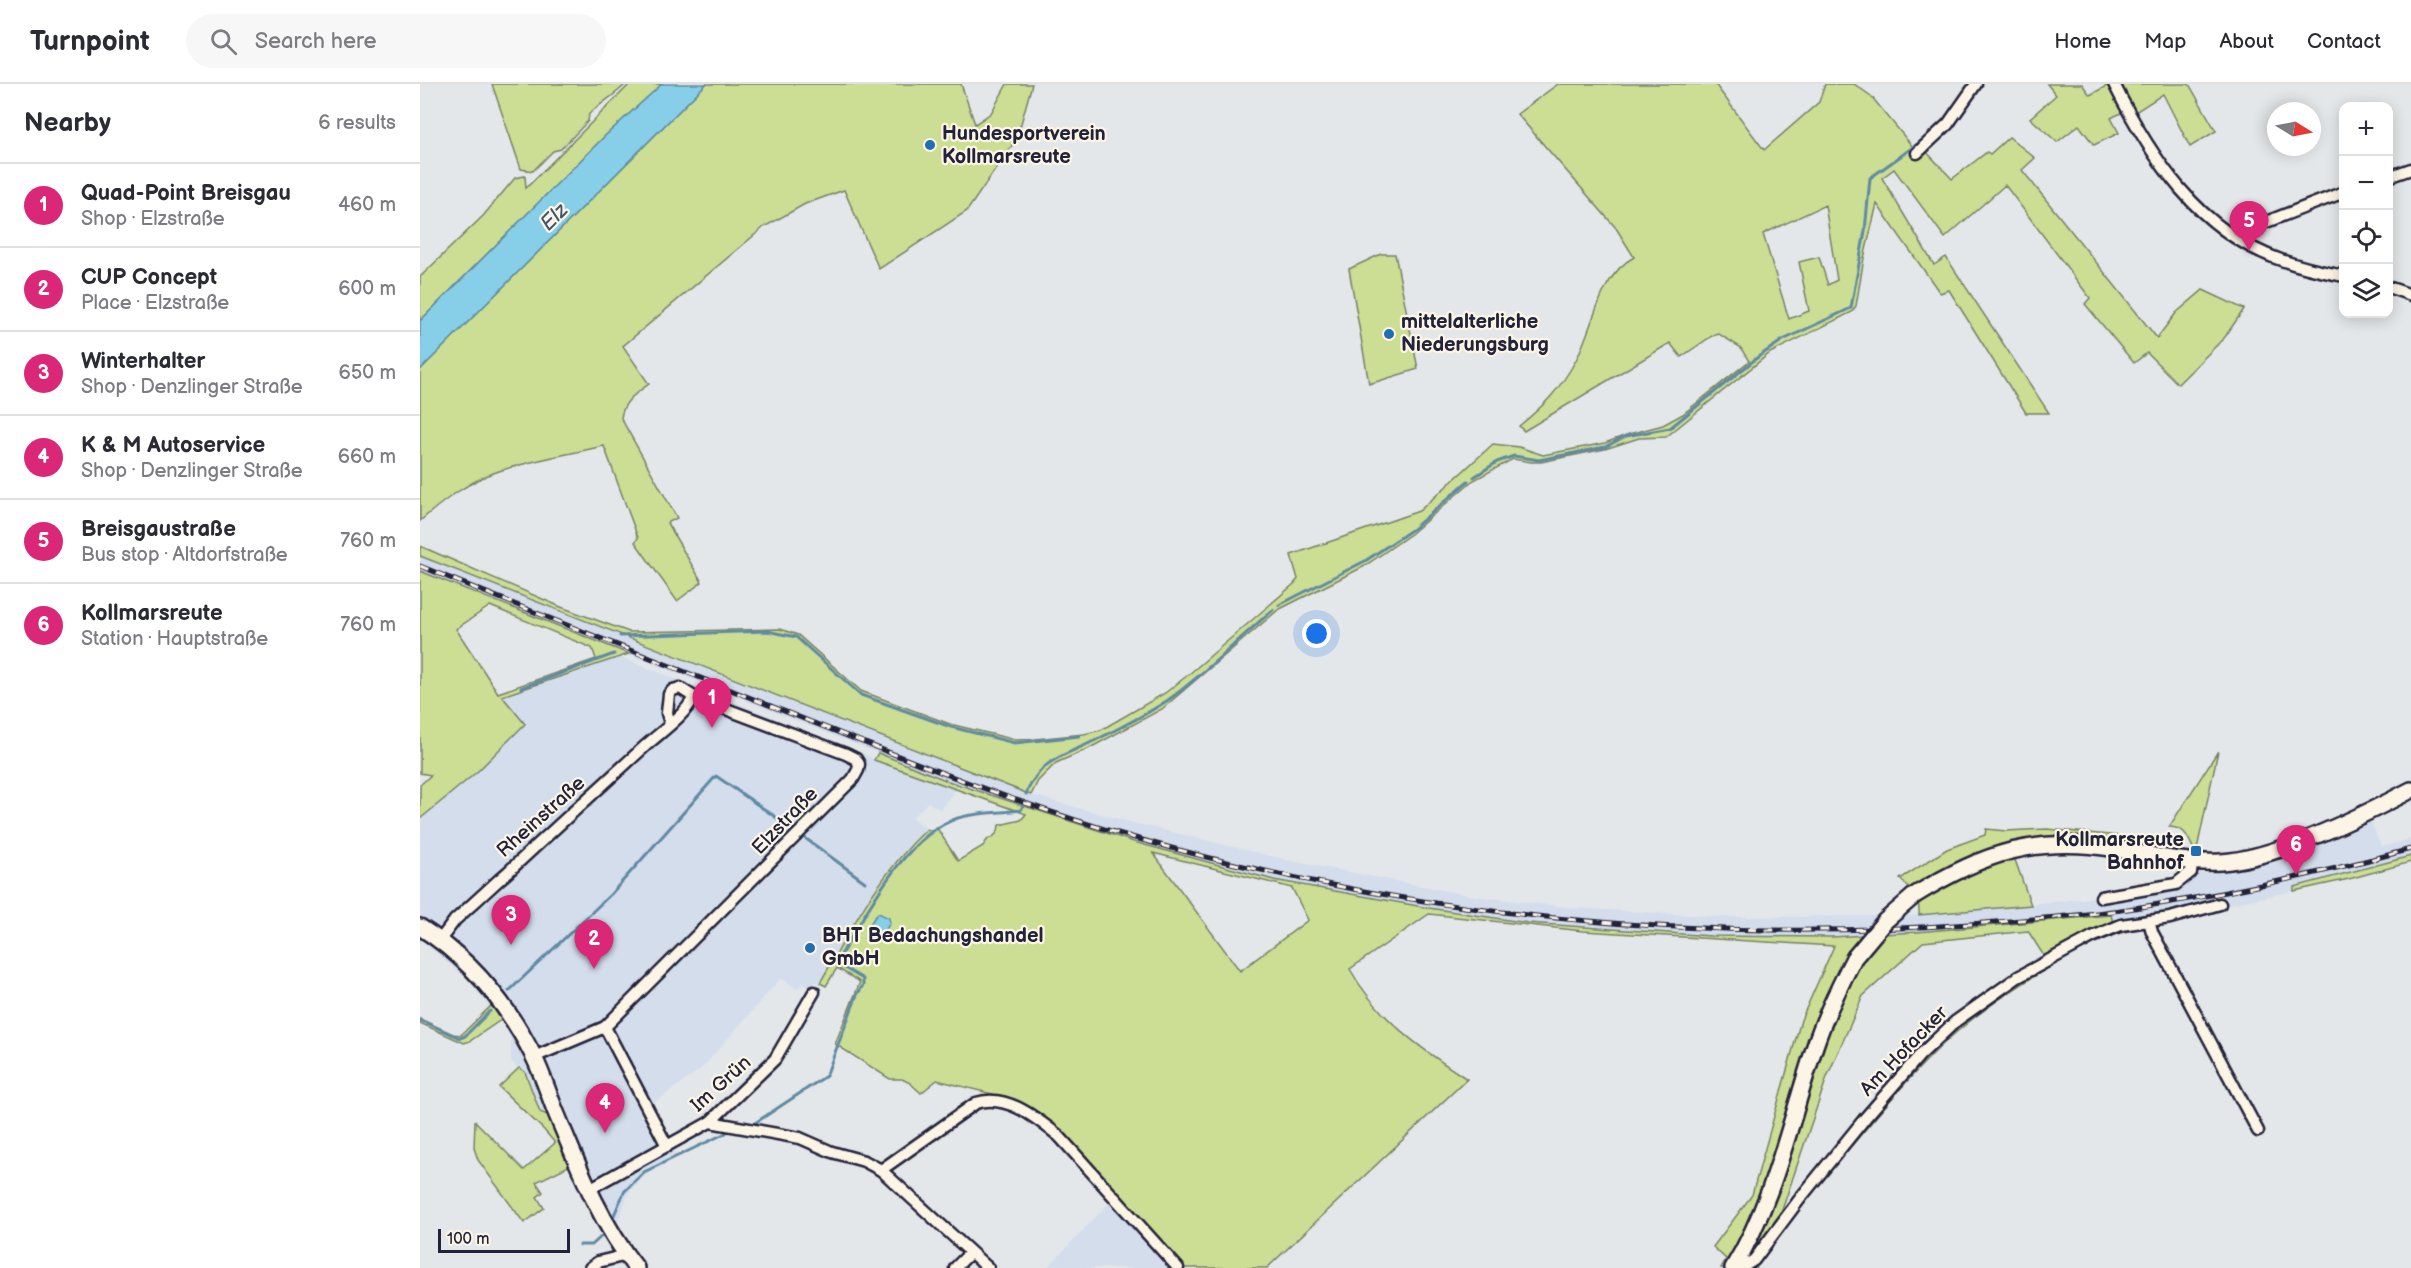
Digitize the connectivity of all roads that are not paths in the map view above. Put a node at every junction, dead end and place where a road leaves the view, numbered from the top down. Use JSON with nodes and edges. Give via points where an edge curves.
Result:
{"nodes":[{"id":1,"x":1976,"y":84,"type":"edge"},
{"id":2,"x":2114,"y":84,"type":"edge"},
{"id":3,"x":1917,"y":153,"type":"dead end"},
{"id":4,"x":2411,"y":169,"type":"edge"},
{"id":5,"x":2393,"y":175,"type":"edge"},
{"id":6,"x":2339,"y":194,"type":"edge"},
{"id":7,"x":2241,"y":240,"type":"junction"},
{"id":8,"x":2339,"y":275,"type":"edge"},
{"id":9,"x":2393,"y":289,"type":"edge"},
{"id":10,"x":2411,"y":295,"type":"edge"},
{"id":11,"x":694,"y":697,"type":"junction"},
{"id":12,"x":670,"y":723,"type":"junction"},
{"id":13,"x":2411,"y":790,"type":"edge"},
{"id":14,"x":2193,"y":861,"type":"junction"},
{"id":15,"x":2101,"y":897,"type":"dead end"},
{"id":16,"x":2220,"y":904,"type":"dead end"},
{"id":17,"x":2149,"y":921,"type":"junction"},
{"id":18,"x":420,"y":927,"type":"edge"},
{"id":19,"x":440,"y":940,"type":"junction"},
{"id":20,"x":814,"y":992,"type":"dead end"},
{"id":21,"x":605,"y":1027,"type":"junction"},
{"id":22,"x":534,"y":1056,"type":"junction"},
{"id":23,"x":710,"y":1122,"type":"junction"},
{"id":24,"x":2258,"y":1131,"type":"dead end"},
{"id":25,"x":667,"y":1146,"type":"junction"},
{"id":26,"x":880,"y":1170,"type":"junction"},
{"id":27,"x":589,"y":1189,"type":"junction"},
{"id":28,"x":970,"y":1253,"type":"junction"},
{"id":29,"x":632,"y":1262,"type":"edge"},
{"id":30,"x":1733,"y":1267,"type":"edge"},
{"id":31,"x":590,"y":1268,"type":"edge"},
{"id":32,"x":955,"y":1268,"type":"edge"},
{"id":33,"x":988,"y":1268,"type":"edge"},
{"id":34,"x":1178,"y":1268,"type":"edge"}],
"edges":[{"from":1,"to":3,"type":"street","via":[[1948,124]]},
{"from":2,"to":7,"type":"street","via":[[2162,168],[2213,222]]},
{"from":4,"to":5,"type":"street"},
{"from":6,"to":7,"type":"street","via":[[2261,224]]},
{"from":7,"to":8,"type":"street","via":[[2279,259]]},
{"from":9,"to":10,"type":"street"},
{"from":11,"to":12,"type":"street","name":"Rheinstraße"},
{"from":11,"to":12,"type":"street","via":[[680,688],[669,694]]},
{"from":11,"to":21,"type":"street","name":"Elzstraße","via":[[846,754],[856,759],[858,770],[787,847]]},
{"from":12,"to":19,"type":"street","name":"Rheinstraße","via":[[455,920]]},
{"from":13,"to":14,"type":"main road","via":[[2266,853],[2223,862]]},
{"from":14,"to":15,"type":"street","via":[[2191,872],[2176,884]]},
{"from":14,"to":30,"type":"main road","bridge":true,"via":[[2087,846],[2052,844],[2012,850],[1954,872],[1915,895],[1885,921],[1854,958],[1835,995],[1815,1044],[1770,1193]]},
{"from":16,"to":17,"type":"street","name":"Am Hofacker"},
{"from":17,"to":24,"type":"street"},
{"from":17,"to":30,"type":"street","name":"Am Hofacker","via":[[2121,925],[2071,948],[2018,977],[1956,1021],[1920,1055],[1866,1117],[1754,1260],[1743,1268]]},
{"from":18,"to":19,"type":"main road"},
{"from":19,"to":22,"type":"main road","via":[[497,999]]},
{"from":20,"to":23,"type":"street","name":"Im Grün","via":[[775,1059]]},
{"from":21,"to":22,"type":"street","name":"Elzstraße"},
{"from":21,"to":25,"type":"street"},
{"from":22,"to":27,"type":"main road"},
{"from":23,"to":25,"type":"street","name":"Im Grün"},
{"from":23,"to":26,"type":"street","via":[[800,1138]]},
{"from":25,"to":27,"type":"street","name":"Im Grün"},
{"from":26,"to":28,"type":"street"},
{"from":26,"to":34,"type":"street","via":[[976,1103],[988,1099],[1009,1104],[1059,1136]]},
{"from":27,"to":29,"type":"main road","via":[[602,1217]]},
{"from":28,"to":32,"type":"street"},
{"from":28,"to":33,"type":"street"},
{"from":29,"to":31,"type":"street","via":[[598,1262]]}]}
